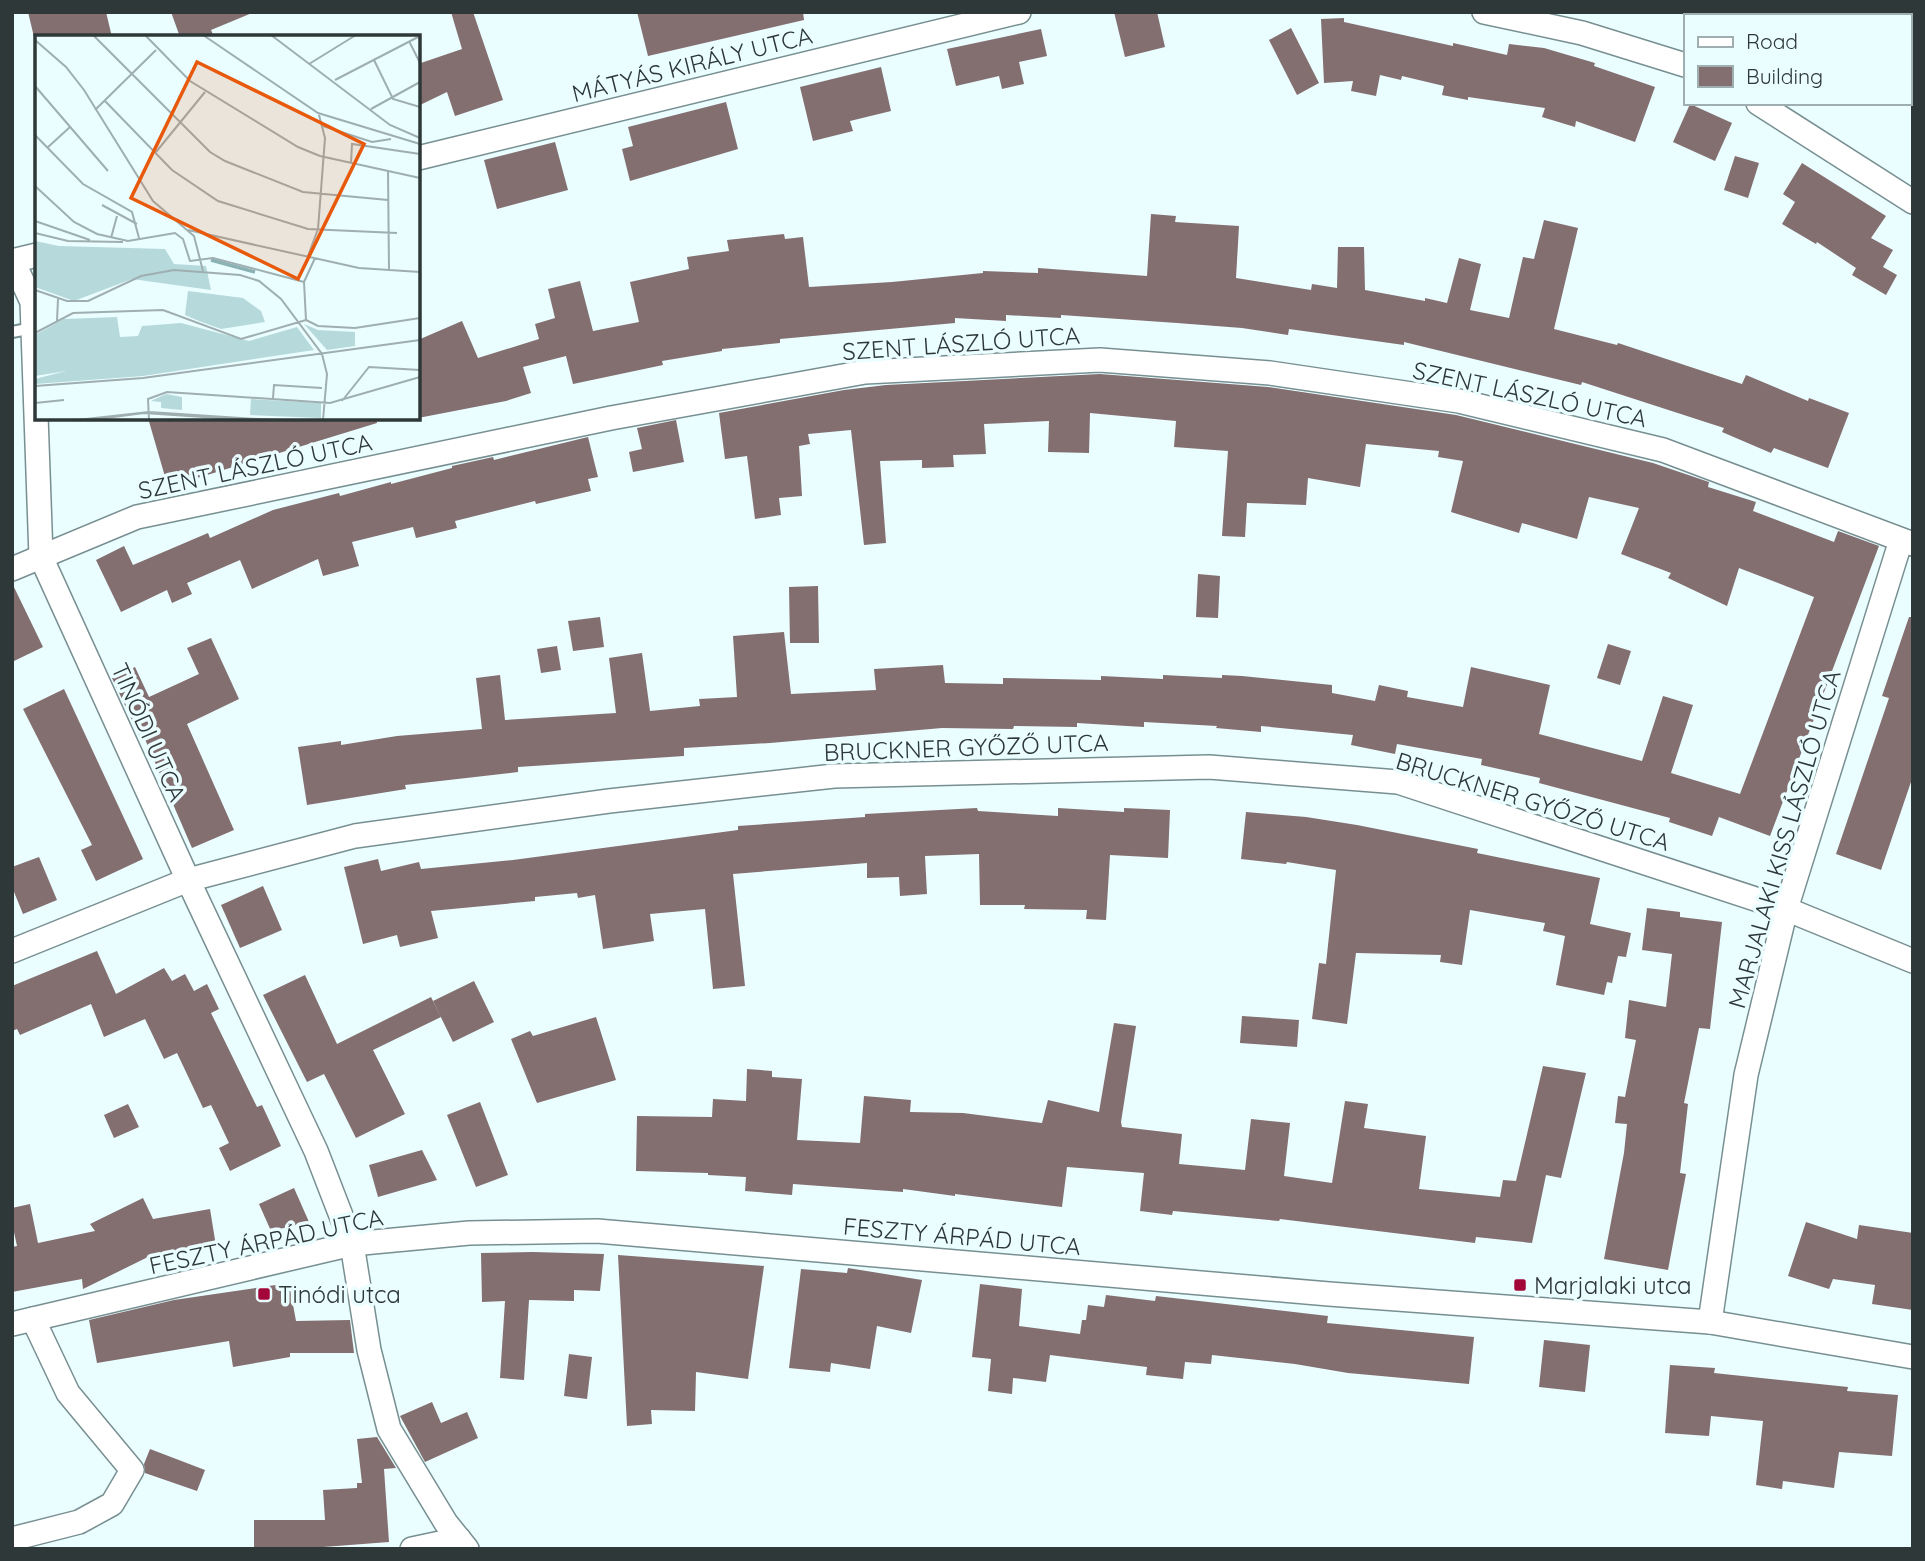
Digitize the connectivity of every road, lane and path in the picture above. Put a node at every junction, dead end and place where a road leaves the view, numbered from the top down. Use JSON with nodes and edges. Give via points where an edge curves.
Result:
{"nodes":[{"id":1,"x":1019,"y":12,"type":"edge"},
{"id":2,"x":1484,"y":12,"type":"edge"},
{"id":3,"x":1684,"y":65,"type":"edge"},
{"id":4,"x":1761,"y":105,"type":"edge"},
{"id":5,"x":420,"y":158,"type":"edge"},
{"id":6,"x":1913,"y":202,"type":"edge"},
{"id":7,"x":35,"y":255,"type":"edge"},
{"id":8,"x":13,"y":261,"type":"edge"},
{"id":9,"x":23,"y":330,"type":"edge"},
{"id":10,"x":1907,"y":542,"type":"edge"},
{"id":11,"x":41,"y":557,"type":"junction"},
{"id":12,"x":12,"y":569,"type":"edge"},
{"id":13,"x":188,"y":880,"type":"junction"},
{"id":14,"x":1786,"y":909,"type":"junction"},
{"id":15,"x":12,"y":951,"type":"edge"},
{"id":16,"x":1913,"y":961,"type":"edge"},
{"id":17,"x":352,"y":1244,"type":"junction"},
{"id":18,"x":23,"y":1322,"type":"edge"},
{"id":19,"x":1710,"y":1322,"type":"junction"},
{"id":20,"x":1913,"y":1357,"type":"edge"},
{"id":21,"x":12,"y":1539,"type":"edge"},
{"id":22,"x":463,"y":1544,"type":"edge"},
{"id":23,"x":412,"y":1549,"type":"edge"}],
"edges":[{"from":1,"to":5,"type":"street","name":"MÁTYÁS KIRÁLY UTCA"},
{"from":2,"to":3,"type":"street","via":[[1583,33]]},
{"from":4,"to":6,"type":"street"},
{"from":7,"to":8,"type":"street"},
{"from":8,"to":9,"type":"street","name":"TINÓDI UTCA","via":[[32,302]]},
{"from":9,"to":11,"type":"street","name":"TINÓDI UTCA"},
{"from":10,"to":11,"type":"street","name":"SZENT LÁSZLÓ UTCA","via":[[1663,450],[1460,401],[1270,373],[1100,360],[865,372],[611,418],[137,517]]},
{"from":10,"to":14,"type":"street","name":"MARJALAKI KISS LÁSZLÓ UTCA"},
{"from":11,"to":12,"type":"street","name":"SZENT LÁSZLÓ UTCA"},
{"from":11,"to":13,"type":"street","name":"TINÓDI UTCA"},
{"from":13,"to":14,"type":"street","name":"BRUCKNER GYŐZŐ UTCA","via":[[355,836],[609,800],[834,776],[1209,767],[1398,782]]},
{"from":13,"to":15,"type":"street","name":"BRUCKNER GYŐZŐ UTCA"},
{"from":13,"to":17,"type":"street","name":"TINÓDI UTCA","via":[[316,1151]]},
{"from":14,"to":16,"type":"street","name":"BRUCKNER GYŐZŐ UTCA"},
{"from":14,"to":19,"type":"street","name":"MARJALAKI KISS LÁSZLÓ UTCA","via":[[1746,1075]]},
{"from":17,"to":18,"type":"street","name":"FESZTY ÁRPÁD UTCA"},
{"from":17,"to":19,"type":"street","name":"FESZTY ÁRPÁD UTCA","via":[[469,1233],[597,1231]]},
{"from":17,"to":22,"type":"street","name":"TINÓDI UTCA","via":[[369,1350],[389,1429]]},
{"from":18,"to":21,"type":"street","via":[[68,1393],[132,1470],[112,1504],[79,1522]]},
{"from":19,"to":20,"type":"street","name":"FESZTY ÁRPÁD UTCA"},
{"from":22,"to":23,"type":"street"}]}
